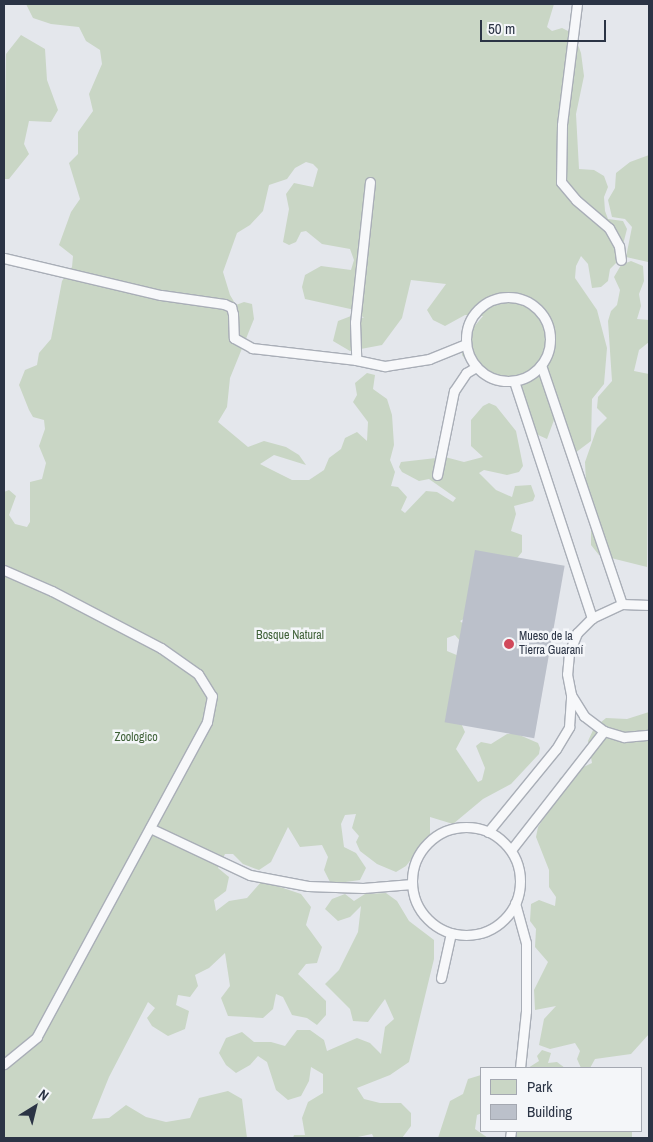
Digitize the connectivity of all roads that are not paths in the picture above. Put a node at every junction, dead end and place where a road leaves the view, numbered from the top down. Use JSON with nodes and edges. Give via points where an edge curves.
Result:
{"nodes":[{"id":1,"x":577,"y":4,"type":"edge"},
{"id":2,"x":370,"y":182,"type":"dead end"},
{"id":3,"x":4,"y":258,"type":"edge"},
{"id":4,"x":621,"y":260,"type":"dead end"},
{"id":5,"x":466,"y":344,"type":"junction"},
{"id":6,"x":356,"y":360,"type":"junction"},
{"id":7,"x":541,"y":365,"type":"junction"},
{"id":8,"x":476,"y":368,"type":"junction"},
{"id":9,"x":514,"y":381,"type":"junction"},
{"id":10,"x":437,"y":474,"type":"dead end"},
{"id":11,"x":4,"y":570,"type":"edge"},
{"id":12,"x":622,"y":604,"type":"junction"},
{"id":13,"x":649,"y":605,"type":"edge"},
{"id":14,"x":592,"y":618,"type":"junction"},
{"id":15,"x":571,"y":695,"type":"junction"},
{"id":16,"x":604,"y":731,"type":"junction"},
{"id":17,"x":649,"y":735,"type":"edge"},
{"id":18,"x":150,"y":828,"type":"junction"},
{"id":19,"x":488,"y":832,"type":"junction"},
{"id":20,"x":511,"y":850,"type":"junction"},
{"id":21,"x":412,"y":884,"type":"junction"},
{"id":22,"x":515,"y":903,"type":"junction"},
{"id":23,"x":451,"y":933,"type":"junction"},
{"id":24,"x":440,"y":978,"type":"dead end"},
{"id":25,"x":4,"y":1064,"type":"edge"},
{"id":26,"x":520,"y":1067,"type":"edge"}],
"edges":[{"from":1,"to":4,"type":"lane","via":[[559,169],[561,182],[615,236]]},
{"from":2,"to":6,"type":"lane","via":[[355,322]]},
{"from":3,"to":6,"type":"lane","via":[[161,294],[224,304],[231,307],[234,338],[252,348]]},
{"from":5,"to":6,"type":"lane","via":[[429,359],[386,366]]},
{"from":5,"to":7,"type":"lane","via":[[466,331],[480,307],[498,298],[519,298],[536,309],[548,326],[549,346]]},
{"from":5,"to":8,"type":"lane"},
{"from":7,"to":9,"type":"lane","via":[[529,376]]},
{"from":7,"to":12,"type":"lane"},
{"from":8,"to":9,"type":"lane","via":[[493,379]]},
{"from":8,"to":10,"type":"lane","via":[[466,373],[454,391]]},
{"from":9,"to":14,"type":"lane"},
{"from":11,"to":18,"type":"lane","via":[[52,591],[161,648],[198,674],[212,696],[207,722]]},
{"from":12,"to":13,"type":"lane"},
{"from":12,"to":14,"type":"lane"},
{"from":14,"to":15,"type":"lane","via":[[578,633],[569,653],[566,674]]},
{"from":15,"to":16,"type":"lane","via":[[584,716]]},
{"from":15,"to":19,"type":"lane","via":[[569,727],[556,749]]},
{"from":16,"to":17,"type":"lane","via":[[624,737]]},
{"from":16,"to":20,"type":"lane"},
{"from":18,"to":21,"type":"lane","via":[[250,875],[308,886],[363,888]]},
{"from":18,"to":25,"type":"lane","via":[[37,1037]]},
{"from":19,"to":20,"type":"lane"},
{"from":19,"to":21,"type":"lane","via":[[470,827],[452,829],[435,836],[422,850],[414,866]]},
{"from":20,"to":22,"type":"lane","via":[[521,882]]},
{"from":21,"to":23,"type":"lane","via":[[424,915]]},
{"from":22,"to":23,"type":"lane","via":[[499,925],[484,933]]},
{"from":22,"to":26,"type":"lane","via":[[526,943],[526,1011]]},
{"from":23,"to":24,"type":"lane"}]}
